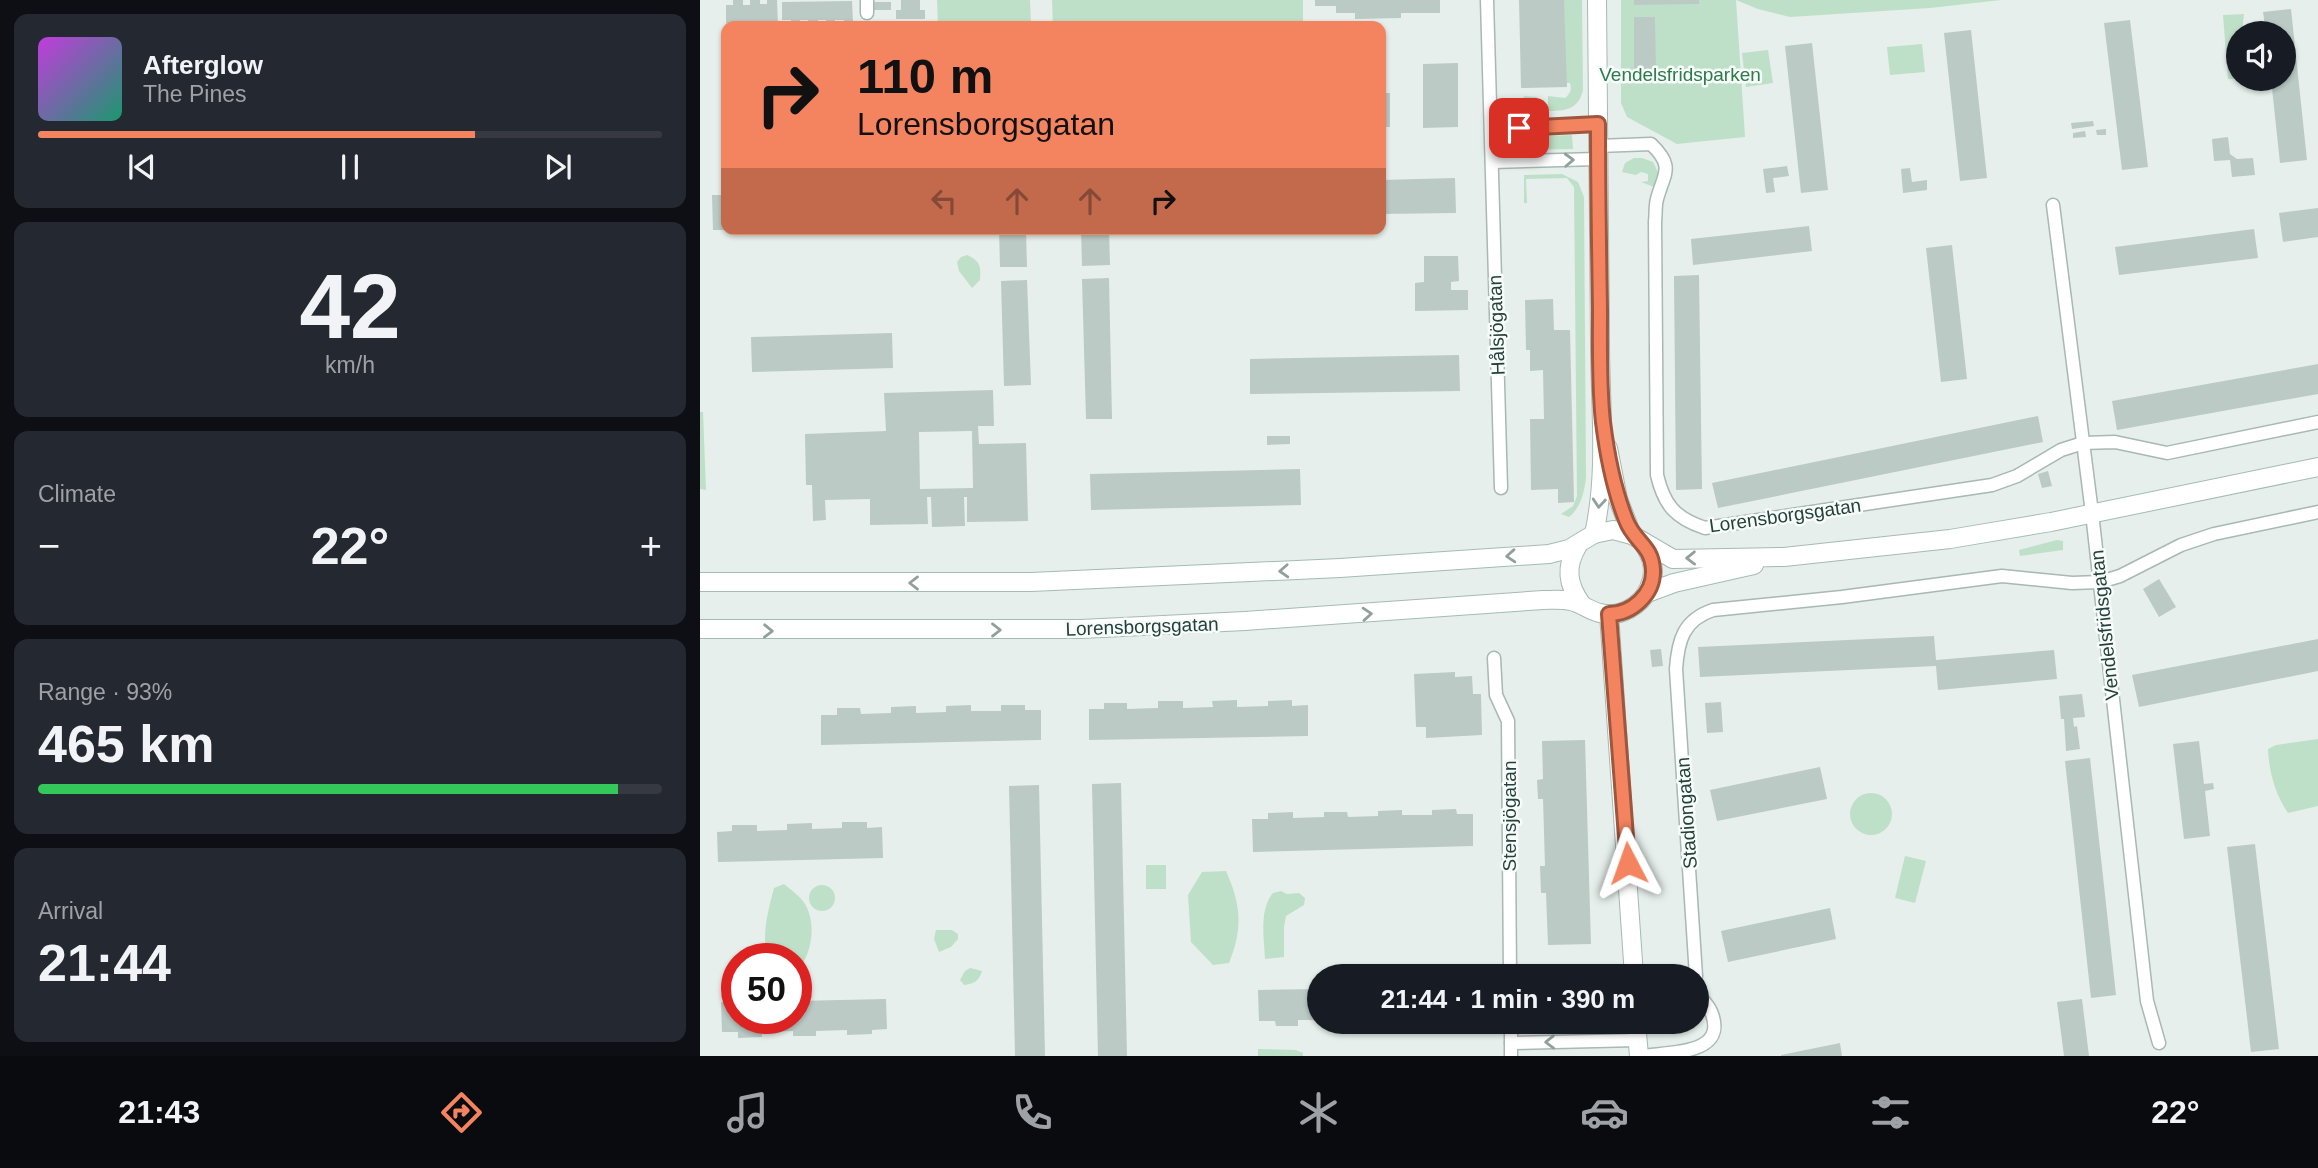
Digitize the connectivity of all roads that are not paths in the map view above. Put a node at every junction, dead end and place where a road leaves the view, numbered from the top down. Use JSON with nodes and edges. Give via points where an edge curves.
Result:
{"nodes":[{"id":1,"x":1487,"y":0,"type":"edge"},
{"id":2,"x":1597,"y":0,"type":"edge"},
{"id":3,"x":1598,"y":124,"type":"junction"},
{"id":4,"x":1491,"y":129,"type":"junction"},
{"id":5,"x":1598,"y":153,"type":"junction"},
{"id":6,"x":1492,"y":162,"type":"junction"},
{"id":7,"x":2053,"y":205,"type":"dead end"},
{"id":8,"x":1603,"y":422,"type":"junction"},
{"id":9,"x":2318,"y":422,"type":"edge"},
{"id":10,"x":2083,"y":443,"type":"junction"},
{"id":11,"x":2318,"y":467,"type":"edge"},
{"id":12,"x":1501,"y":488,"type":"dead end"},
{"id":13,"x":2318,"y":512,"type":"edge"},
{"id":14,"x":2092,"y":513,"type":"junction"},
{"id":15,"x":1594,"y":534,"type":"junction"},
{"id":16,"x":1637,"y":539,"type":"junction"},
{"id":17,"x":1578,"y":545,"type":"junction"},
{"id":18,"x":1784,"y":557,"type":"junction"},
{"id":19,"x":700,"y":582,"type":"edge"},
{"id":20,"x":2100,"y":582,"type":"junction"},
{"id":21,"x":1647,"y":593,"type":"junction"},
{"id":22,"x":1583,"y":605,"type":"junction"},
{"id":23,"x":1609,"y":614,"type":"junction"},
{"id":24,"x":700,"y":629,"type":"edge"},
{"id":25,"x":1494,"y":658,"type":"dead end"},
{"id":26,"x":1510,"y":964,"type":"edge"},
{"id":27,"x":1633,"y":964,"type":"edge"},
{"id":28,"x":1695,"y":964,"type":"edge"},
{"id":29,"x":1709,"y":1010,"type":"edge"},
{"id":30,"x":1638,"y":1043,"type":"edge"},
{"id":31,"x":2159,"y":1043,"type":"dead end"},
{"id":32,"x":1511,"y":1049,"type":"edge"}],
"edges":[{"from":1,"to":4,"type":"street","name":"Hålsjögatan"},
{"from":2,"to":3,"type":"main road"},
{"from":3,"to":4,"type":"street"},
{"from":3,"to":5,"type":"main road"},
{"from":4,"to":6,"type":"street","name":"Hålsjögatan"},
{"from":6,"to":5,"type":"street","one_way":true},
{"from":5,"to":8,"type":"main road"},
{"from":5,"to":10,"type":"street","name":"Lorensborgsgatan","via":[[1651,144],[1667,169],[1655,222],[1657,475],[1668,507],[1683,519],[1705,528],[1992,485]]},
{"from":6,"to":12,"type":"street","name":"Hålsjögatan"},
{"from":7,"to":10,"type":"street","name":"Vendelsfridsgatan"},
{"from":8,"to":15,"type":"main road","one_way":true,"via":[[1601,500]]},
{"from":8,"to":16,"type":"main road","via":[[1618,499]]},
{"from":9,"to":10,"type":"street","name":"Lorensborgsgatan","via":[[2167,453],[2115,442]]},
{"from":10,"to":14,"type":"street","name":"Vendelsfridsgatan"},
{"from":11,"to":14,"type":"main road","name":"Lorensborgsgatan"},
{"from":13,"to":20,"type":"street","via":[[2214,534]]},
{"from":14,"to":18,"type":"main road","name":"Lorensborgsgatan","via":[[1950,539]]},
{"from":14,"to":20,"type":"street","name":"Vendelsfridsgatan"},
{"from":15,"to":16,"type":"main road","name":"Lorensborgsgatan","via":[[1614,530]]},
{"from":15,"to":17,"type":"main road"},
{"from":18,"to":16,"type":"main road","name":"Lorensborgsgatan","one_way":true,"via":[[1672,559]]},
{"from":16,"to":21,"type":"main road","via":[[1648,551],[1653,572]]},
{"from":17,"to":19,"type":"main road","one_way":true,"via":[[1549,554],[1181,575],[947,583]]},
{"from":17,"to":22,"type":"main road","via":[[1568,566],[1569,580]]},
{"from":18,"to":21,"type":"main road","name":"Lorensborgsgatan"},
{"from":20,"to":28,"type":"street","name":"Stadiongatan","via":[[2002,576],[1713,610],[1684,629],[1676,669]]},
{"from":20,"to":31,"type":"street","name":"Vendelsfridsgatan","via":[[2147,1001]]},
{"from":21,"to":23,"type":"main road","name":"Lorensborgsgatan","via":[[1626,611]]},
{"from":22,"to":23,"type":"main road","name":"Lorensborgsgatan"},
{"from":24,"to":22,"type":"main road","name":"Lorensborgsgatan","one_way":true,"via":[[1081,629],[1543,600]]},
{"from":23,"to":27,"type":"main road"},
{"from":25,"to":26,"type":"street","name":"Stensjögatan","via":[[1496,695],[1508,721]]},
{"from":29,"to":30,"type":"street","via":[[1713,1029],[1702,1047],[1683,1052]]},
{"from":30,"to":32,"type":"street","one_way":true}]}
